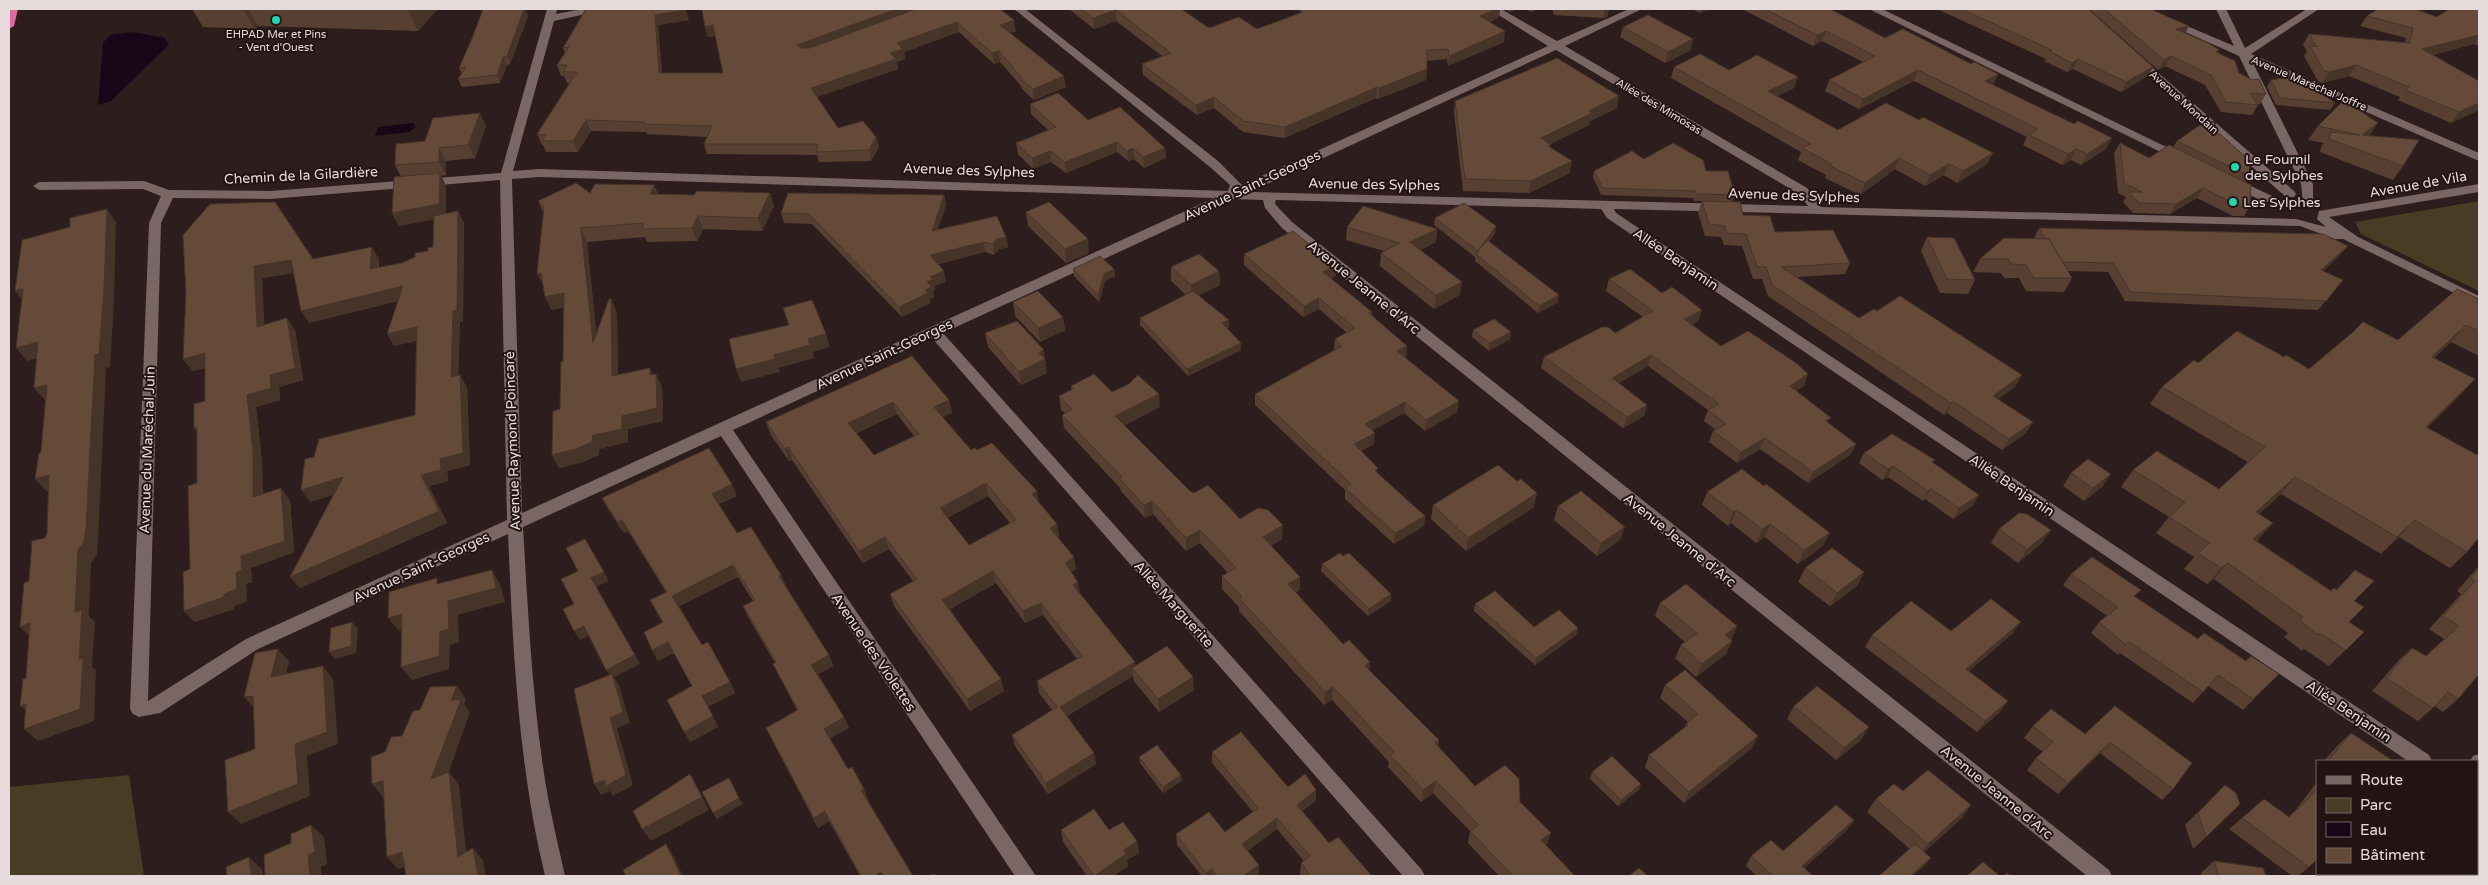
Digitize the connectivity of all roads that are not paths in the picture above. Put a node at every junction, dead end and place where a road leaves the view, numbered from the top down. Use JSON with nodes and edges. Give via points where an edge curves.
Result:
{"nodes":[{"id":1,"x":13,"y":9,"type":"edge"},
{"id":2,"x":595,"y":9,"type":"edge"},
{"id":3,"x":1019,"y":9,"type":"edge"},
{"id":4,"x":1494,"y":9,"type":"edge"},
{"id":5,"x":1637,"y":9,"type":"edge"},
{"id":6,"x":1874,"y":9,"type":"edge"},
{"id":7,"x":2139,"y":9,"type":"edge"},
{"id":8,"x":2221,"y":9,"type":"edge"},
{"id":9,"x":2314,"y":9,"type":"edge"},
{"id":10,"x":551,"y":14,"type":"edge"},
{"id":11,"x":9,"y":26,"type":"edge"},
{"id":12,"x":1556,"y":46,"type":"junction"},
{"id":13,"x":2123,"y":47,"type":"edge"},
{"id":14,"x":2244,"y":54,"type":"junction"},
{"id":15,"x":2479,"y":157,"type":"edge"},
{"id":16,"x":2192,"y":162,"type":"edge"},
{"id":17,"x":506,"y":175,"type":"junction"},
{"id":18,"x":2227,"y":179,"type":"edge"},
{"id":19,"x":39,"y":186,"type":"dead end"},
{"id":20,"x":2479,"y":188,"type":"edge"},
{"id":21,"x":168,"y":194,"type":"junction"},
{"id":22,"x":1234,"y":194,"type":"junction"},
{"id":23,"x":2290,"y":194,"type":"junction"},
{"id":24,"x":1270,"y":196,"type":"junction"},
{"id":25,"x":1606,"y":205,"type":"junction"},
{"id":26,"x":2270,"y":205,"type":"junction"},
{"id":27,"x":2317,"y":209,"type":"junction"},
{"id":28,"x":1818,"y":211,"type":"junction"},
{"id":29,"x":2241,"y":221,"type":"junction"},
{"id":30,"x":2301,"y":224,"type":"junction"},
{"id":31,"x":2353,"y":240,"type":"junction"},
{"id":32,"x":2479,"y":301,"type":"edge"},
{"id":33,"x":933,"y":331,"type":"junction"},
{"id":34,"x":723,"y":427,"type":"junction"},
{"id":35,"x":514,"y":523,"type":"junction"},
{"id":36,"x":139,"y":709,"type":"joint"},
{"id":37,"x":2422,"y":760,"type":"edge"},
{"id":38,"x":555,"y":876,"type":"edge"},
{"id":39,"x":1026,"y":876,"type":"edge"},
{"id":40,"x":1415,"y":876,"type":"edge"},
{"id":41,"x":2102,"y":876,"type":"edge"}],
"edges":[{"from":1,"to":11,"type":"highway"},
{"from":2,"to":10,"type":"street"},
{"from":3,"to":22,"type":"street","via":[[1214,164],[1236,184]]},
{"from":4,"to":12,"type":"street","name":"Allée des Mimosas"},
{"from":5,"to":12,"type":"street","name":"Avenue Saint-Georges"},
{"from":6,"to":16,"type":"street"},
{"from":7,"to":14,"type":"street","name":"Avenue Maréchal Joffre"},
{"from":8,"to":14,"type":"street"},
{"from":9,"to":14,"type":"street"},
{"from":10,"to":17,"type":"street","name":"Avenue Raymond Poincaré"},
{"from":12,"to":22,"type":"street","name":"Avenue Saint-Georges"},
{"from":12,"to":28,"type":"street","name":"Allée des Mimosas","via":[[1803,191]]},
{"from":13,"to":23,"type":"street","name":"Avenue Mondain"},
{"from":14,"to":15,"type":"street","name":"Avenue Maréchal Joffre"},
{"from":14,"to":27,"type":"street"},
{"from":17,"to":21,"type":"street","name":"Chemin de la Gilardière","via":[[270,195]]},
{"from":17,"to":22,"type":"street","name":"Avenue des Sylphes","via":[[550,173]]},
{"from":17,"to":35,"type":"street","name":"Avenue Raymond Poincaré"},
{"from":18,"to":26,"type":"street"},
{"from":19,"to":21,"type":"street","name":"Chemin de la Gilardière","via":[[144,185]]},
{"from":20,"to":27,"type":"street","name":"Avenue de Vila","via":[[2362,209]]},
{"from":21,"to":36,"type":"street","name":"Avenue du Maréchal Juin","via":[[155,223]]},
{"from":22,"to":24,"type":"street","name":"Avenue des Sylphes"},
{"from":22,"to":33,"type":"street","name":"Avenue Saint-Georges"},
{"from":23,"to":26,"type":"street","name":"Avenue des Sylphes","via":[[2274,195]]},
{"from":23,"to":27,"type":"street"},
{"from":24,"to":25,"type":"street","name":"Avenue des Sylphes"},
{"from":24,"to":41,"type":"street","name":"Avenue Jeanne d'Arc","via":[[1269,205],[1287,225]]},
{"from":25,"to":28,"type":"street","name":"Avenue des Sylphes"},
{"from":25,"to":37,"type":"street","name":"Allée Benjamin","via":[[1619,220]]},
{"from":26,"to":29,"type":"street","name":"Avenue des Sylphes"},
{"from":26,"to":30,"type":"street"},
{"from":27,"to":30,"type":"street","via":[[2320,222]]},
{"from":27,"to":31,"type":"street"},
{"from":28,"to":29,"type":"street","name":"Avenue des Sylphes"},
{"from":29,"to":30,"type":"street","name":"Avenue des Sylphes"},
{"from":30,"to":31,"type":"street"},
{"from":31,"to":32,"type":"street"},
{"from":33,"to":34,"type":"street","name":"Avenue Saint-Georges"},
{"from":33,"to":40,"type":"street","name":"Allée Marguerite"},
{"from":34,"to":35,"type":"street","name":"Avenue Saint-Georges"},
{"from":34,"to":39,"type":"street","name":"Avenue des Violettes"},
{"from":35,"to":36,"type":"street","name":"Avenue Saint-Georges","via":[[252,644],[154,708]]},
{"from":35,"to":38,"type":"street","name":"Avenue Raymond Poincaré","via":[[526,698],[544,834]]}]}
